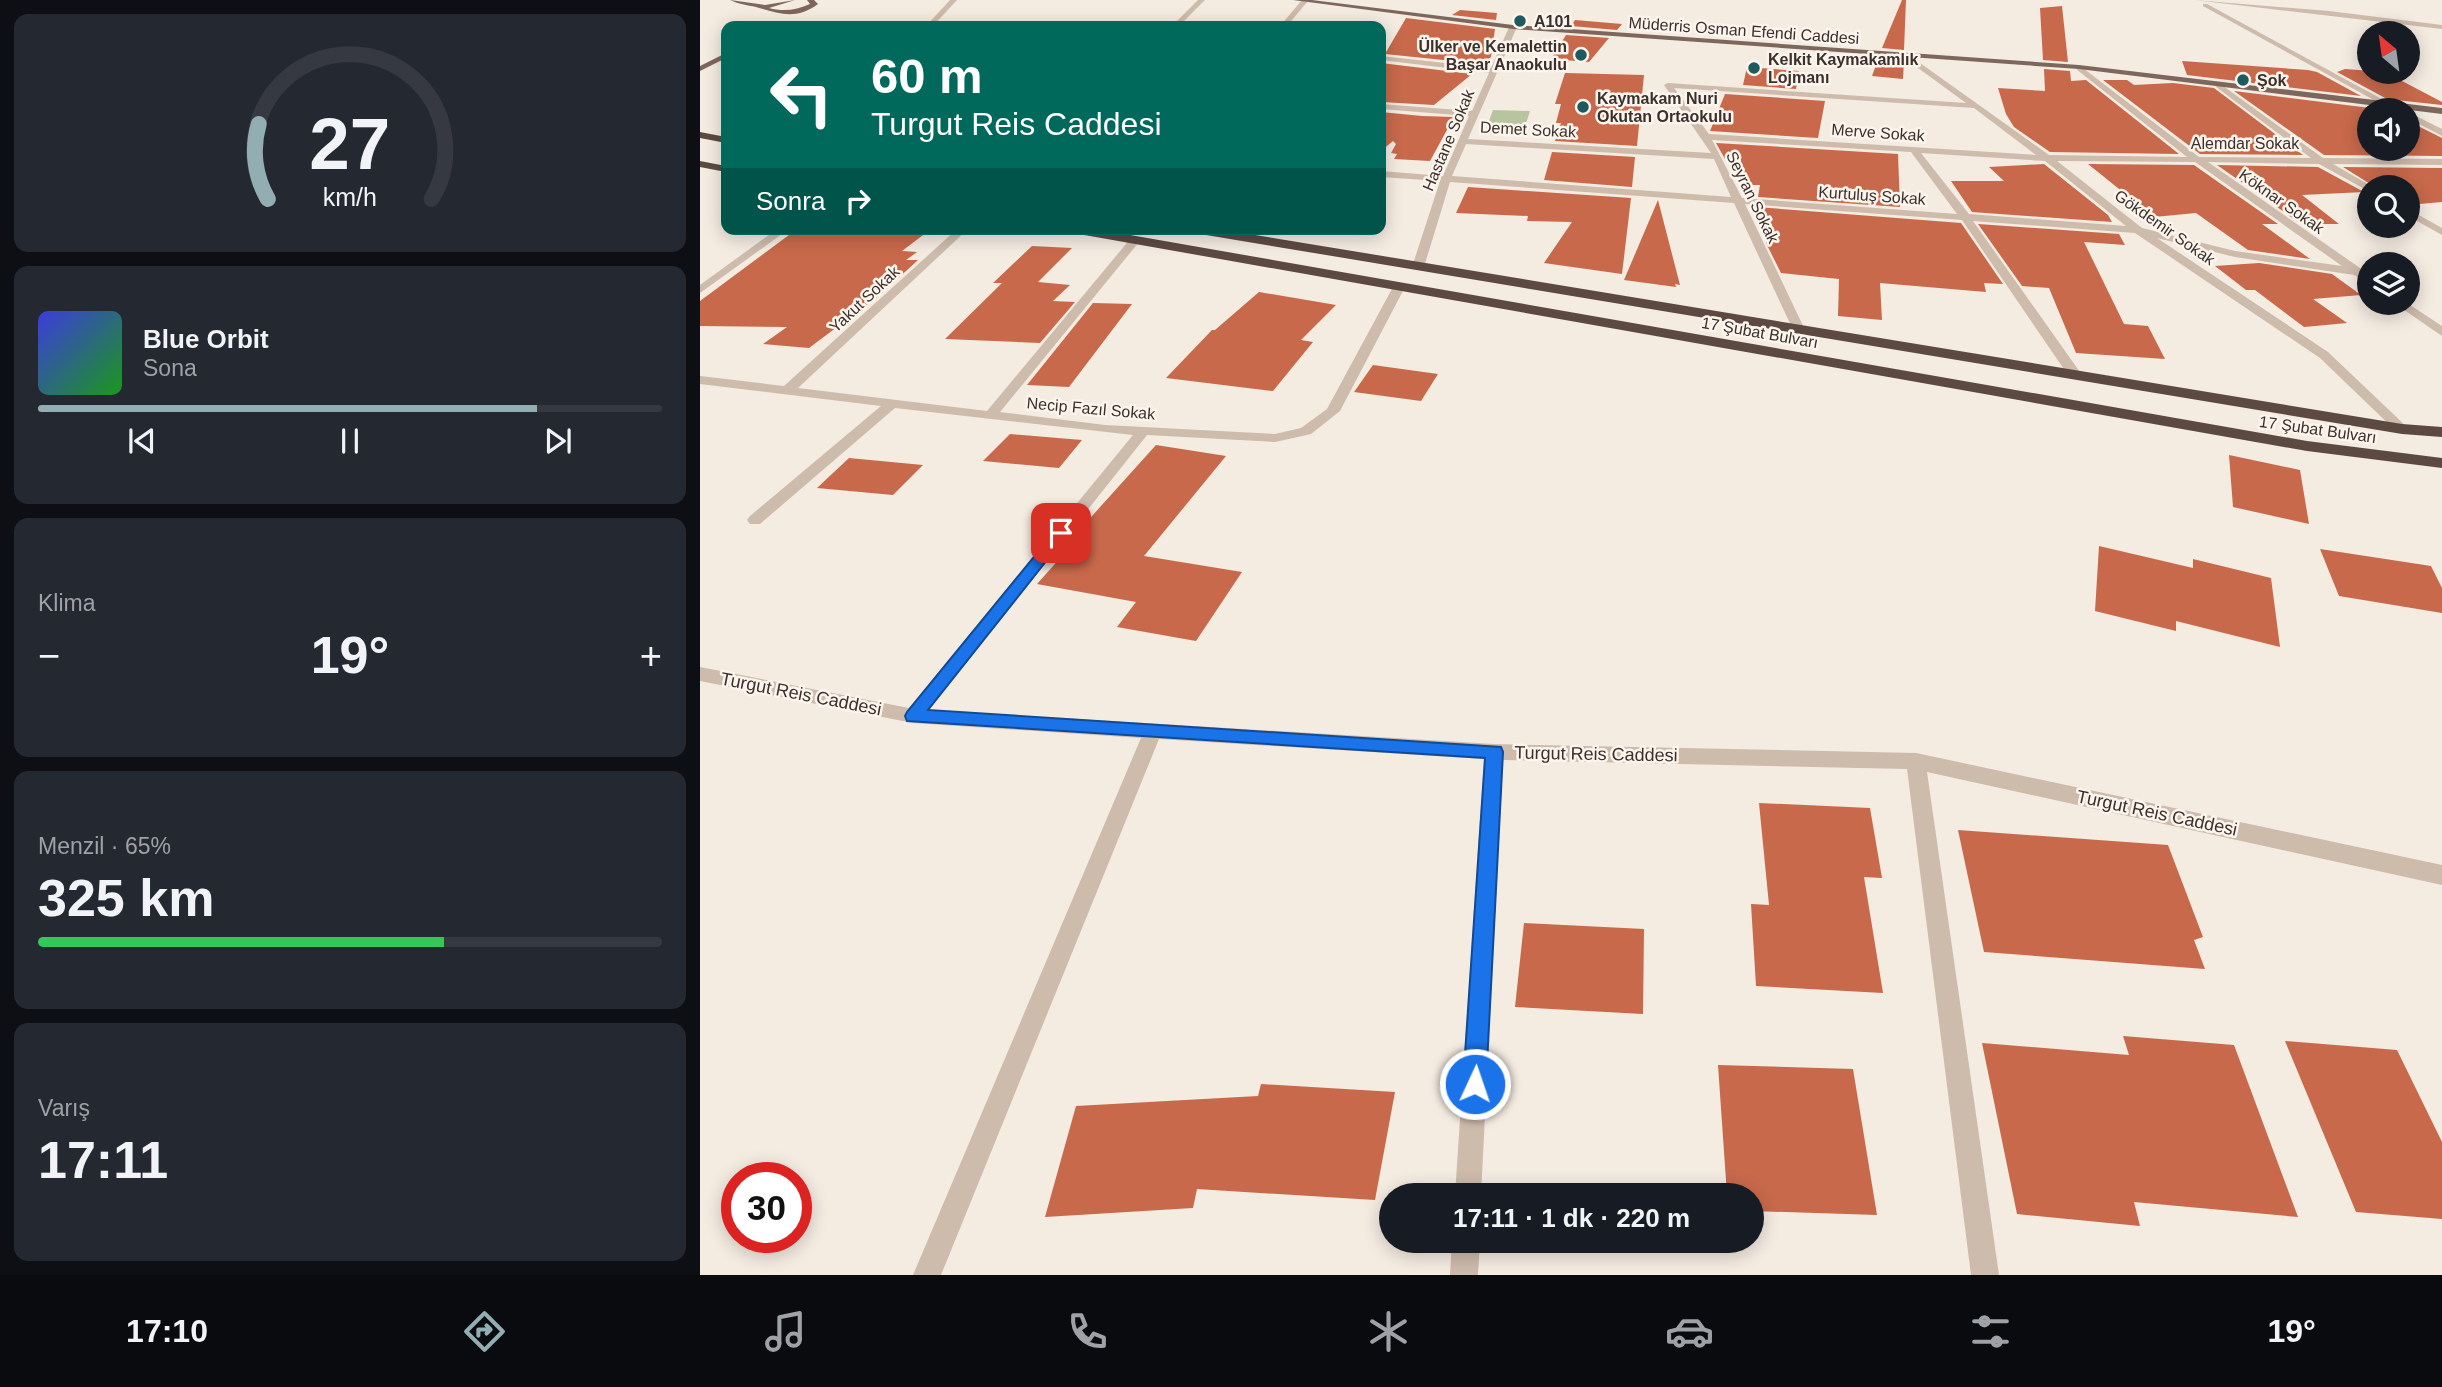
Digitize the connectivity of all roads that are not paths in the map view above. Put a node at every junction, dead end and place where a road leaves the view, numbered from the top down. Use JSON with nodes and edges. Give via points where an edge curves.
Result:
{"nodes":[{"id":1,"x":733,"y":0,"type":"edge"},
{"id":2,"x":754,"y":0,"type":"edge"},
{"id":3,"x":792,"y":0,"type":"edge"},
{"id":4,"x":814,"y":0,"type":"edge"},
{"id":5,"x":954,"y":0,"type":"edge"},
{"id":6,"x":1202,"y":0,"type":"edge"},
{"id":7,"x":1296,"y":0,"type":"edge"},
{"id":8,"x":2197,"y":0,"type":"edge"},
{"id":9,"x":1305,"y":1,"type":"edge"},
{"id":10,"x":776,"y":3,"type":"junction"},
{"id":11,"x":765,"y":7,"type":"junction"},
{"id":12,"x":783,"y":12,"type":"junction"},
{"id":13,"x":779,"y":21,"type":"dead end"},
{"id":14,"x":934,"y":21,"type":"edge"},
{"id":15,"x":1180,"y":21,"type":"edge"},
{"id":16,"x":1287,"y":21,"type":"edge"},
{"id":17,"x":1513,"y":27,"type":"junction"},
{"id":18,"x":2442,"y":27,"type":"edge"},
{"id":19,"x":1906,"y":55,"type":"junction"},
{"id":20,"x":721,"y":58,"type":"edge"},
{"id":21,"x":1386,"y":59,"type":"edge"},
{"id":22,"x":2079,"y":67,"type":"junction"},
{"id":23,"x":700,"y":69,"type":"edge"},
{"id":24,"x":1495,"y":71,"type":"junction"},
{"id":25,"x":2219,"y":85,"type":"junction"},
{"id":26,"x":2375,"y":98,"type":"edge"},
{"id":27,"x":2357,"y":101,"type":"edge"},
{"id":28,"x":1386,"y":106,"type":"edge"},
{"id":29,"x":1973,"y":106,"type":"junction"},
{"id":30,"x":2420,"y":109,"type":"edge"},
{"id":31,"x":2442,"y":111,"type":"edge"},
{"id":32,"x":1475,"y":114,"type":"junction"},
{"id":33,"x":2420,"y":121,"type":"edge"},
{"id":34,"x":2442,"y":133,"type":"edge"},
{"id":35,"x":700,"y":135,"type":"edge"},
{"id":36,"x":1706,"y":137,"type":"junction"},
{"id":37,"x":721,"y":139,"type":"edge"},
{"id":38,"x":1463,"y":141,"type":"junction"},
{"id":39,"x":1914,"y":150,"type":"junction"},
{"id":40,"x":1717,"y":156,"type":"junction"},
{"id":41,"x":2047,"y":158,"type":"junction"},
{"id":42,"x":2195,"y":158,"type":"junction"},
{"id":43,"x":2318,"y":159,"type":"junction"},
{"id":44,"x":2442,"y":162,"type":"edge"},
{"id":45,"x":700,"y":164,"type":"edge"},
{"id":46,"x":721,"y":168,"type":"edge"},
{"id":47,"x":1386,"y":174,"type":"edge"},
{"id":48,"x":1446,"y":179,"type":"junction"},
{"id":49,"x":2357,"y":182,"type":"edge"},
{"id":50,"x":1738,"y":201,"type":"junction"},
{"id":51,"x":1966,"y":218,"type":"junction"},
{"id":52,"x":2420,"y":218,"type":"edge"},
{"id":53,"x":2423,"y":220,"type":"junction"},
{"id":54,"x":2442,"y":221,"type":"edge"},
{"id":55,"x":2138,"y":230,"type":"junction"},
{"id":56,"x":2442,"y":232,"type":"edge"},
{"id":57,"x":776,"y":235,"type":"edge"},
{"id":58,"x":956,"y":235,"type":"edge"},
{"id":59,"x":1107,"y":235,"type":"edge"},
{"id":60,"x":1229,"y":235,"type":"edge"},
{"id":61,"x":1135,"y":240,"type":"junction"},
{"id":62,"x":1418,"y":267,"type":"junction"},
{"id":63,"x":2357,"y":272,"type":"joint"},
{"id":64,"x":1399,"y":286,"type":"junction"},
{"id":65,"x":700,"y":290,"type":"edge"},
{"id":66,"x":2417,"y":315,"type":"edge"},
{"id":67,"x":1799,"y":330,"type":"junction"},
{"id":68,"x":2442,"y":332,"type":"edge"},
{"id":69,"x":2075,"y":375,"type":"junction"},
{"id":70,"x":700,"y":380,"type":"edge"},
{"id":71,"x":787,"y":391,"type":"junction"},
{"id":72,"x":891,"y":404,"type":"junction"},
{"id":73,"x":990,"y":416,"type":"junction"},
{"id":74,"x":2402,"y":429,"type":"junction"},
{"id":75,"x":1143,"y":431,"type":"junction"},
{"id":76,"x":2442,"y":432,"type":"edge"},
{"id":77,"x":2442,"y":463,"type":"edge"},
{"id":78,"x":755,"y":520,"type":"dead end"},
{"id":79,"x":700,"y":674,"type":"edge"},
{"id":80,"x":913,"y":716,"type":"junction"},
{"id":81,"x":1153,"y":731,"type":"junction"},
{"id":82,"x":1494,"y":752,"type":"junction"},
{"id":83,"x":1916,"y":761,"type":"junction"},
{"id":84,"x":2441,"y":878,"type":"edge"},
{"id":85,"x":1469,"y":1183,"type":"edge"},
{"id":86,"x":1465,"y":1253,"type":"edge"},
{"id":87,"x":927,"y":1275,"type":"edge"},
{"id":88,"x":1464,"y":1275,"type":"edge"},
{"id":89,"x":1984,"y":1275,"type":"edge"}],
"edges":[{"from":1,"to":11,"type":"main road"},
{"from":2,"to":10,"type":"main road"},
{"from":3,"to":10,"type":"main road"},
{"from":4,"to":12,"type":"main road","via":[[816,4],[807,8]]},
{"from":5,"to":14,"type":"street"},
{"from":6,"to":15,"type":"street"},
{"from":7,"to":9,"type":"main road","name":"Müderris Osman Efendi Caddesi"},
{"from":8,"to":18,"type":"street"},
{"from":8,"to":26,"type":"street"},
{"from":9,"to":16,"type":"street"},
{"from":9,"to":17,"type":"main road","name":"Müderris Osman Efendi Caddesi"},
{"from":10,"to":11,"type":"main road"},
{"from":11,"to":12,"type":"main road","via":[[765,11]]},
{"from":12,"to":13,"type":"main road"},
{"from":17,"to":19,"type":"main road","name":"Müderris Osman Efendi Caddesi"},
{"from":17,"to":24,"type":"street","name":"Hastane Sokak"},
{"from":19,"to":22,"type":"main road","name":"Müderris Osman Efendi Caddesi"},
{"from":19,"to":29,"type":"street","name":"Gökdemir Sokak"},
{"from":20,"to":23,"type":"main road"},
{"from":21,"to":24,"type":"street"},
{"from":22,"to":25,"type":"main road","name":"Müderris Osman Efendi Caddesi"},
{"from":22,"to":42,"type":"street","name":"Köknar Sokak"},
{"from":24,"to":32,"type":"street","name":"Hastane Sokak"},
{"from":25,"to":27,"type":"main road","name":"Müderris Osman Efendi Caddesi"},
{"from":25,"to":43,"type":"street"},
{"from":28,"to":32,"type":"street"},
{"from":29,"to":36,"type":"street","name":"Seyran Sokak","via":[[1668,85]]},
{"from":29,"to":41,"type":"street","name":"Gökdemir Sokak"},
{"from":30,"to":31,"type":"main road","name":"Müderris Osman Efendi Caddesi"},
{"from":32,"to":38,"type":"street","name":"Hastane Sokak"},
{"from":33,"to":34,"type":"street"},
{"from":35,"to":37,"type":"highway"},
{"from":36,"to":39,"type":"street","name":"Merve Sokak"},
{"from":36,"to":40,"type":"street","name":"Seyran Sokak"},
{"from":38,"to":40,"type":"street","name":"Demet Sokak"},
{"from":38,"to":48,"type":"street","name":"Hastane Sokak"},
{"from":39,"to":41,"type":"street","name":"Merve Sokak"},
{"from":39,"to":51,"type":"street"},
{"from":40,"to":50,"type":"street","name":"Seyran Sokak"},
{"from":41,"to":42,"type":"street","name":"Alemdar Sokak"},
{"from":41,"to":55,"type":"street","name":"Gökdemir Sokak"},
{"from":42,"to":43,"type":"street","name":"Alemdar Sokak"},
{"from":42,"to":63,"type":"street","name":"Köknar Sokak"},
{"from":43,"to":44,"type":"street","name":"Alemdar Sokak"},
{"from":43,"to":49,"type":"street"},
{"from":45,"to":46,"type":"highway"},
{"from":47,"to":48,"type":"street","name":"Kurtuluş Sokak"},
{"from":48,"to":50,"type":"street","name":"Kurtuluş Sokak"},
{"from":48,"to":62,"type":"street","name":"Hastane Sokak"},
{"from":50,"to":51,"type":"street","name":"Kurtuluş Sokak"},
{"from":50,"to":67,"type":"street","name":"Seyran Sokak"},
{"from":51,"to":55,"type":"street","name":"Kurtuluş Sokak"},
{"from":51,"to":69,"type":"street"},
{"from":52,"to":53,"type":"street"},
{"from":53,"to":54,"type":"street"},
{"from":53,"to":56,"type":"street"},
{"from":55,"to":63,"type":"street","name":"Kurtuluş Sokak","via":[[2235,254]]},
{"from":55,"to":74,"type":"street","name":"Gökdemir Sokak","via":[[2324,355]]},
{"from":57,"to":65,"type":"street"},
{"from":58,"to":71,"type":"street","name":"Yakut Sokak"},
{"from":59,"to":61,"type":"highway","name":"17 Şubat Bulvarı"},
{"from":60,"to":62,"type":"highway","name":"17 Şubat Bulvarı"},
{"from":61,"to":64,"type":"highway","name":"17 Şubat Bulvarı"},
{"from":61,"to":73,"type":"street"},
{"from":62,"to":67,"type":"highway","name":"17 Şubat Bulvarı"},
{"from":64,"to":75,"type":"street","name":"Necip Fazıl Sokak","via":[[1333,411],[1306,431],[1275,438]]},
{"from":64,"to":77,"type":"highway","name":"17 Şubat Bulvarı","via":[[2307,446]]},
{"from":66,"to":68,"type":"street"},
{"from":67,"to":69,"type":"highway","name":"17 Şubat Bulvarı"},
{"from":69,"to":74,"type":"highway","name":"17 Şubat Bulvarı"},
{"from":70,"to":71,"type":"street","name":"Necip Fazıl Sokak"},
{"from":71,"to":72,"type":"street","name":"Necip Fazıl Sokak"},
{"from":72,"to":73,"type":"street","name":"Necip Fazıl Sokak"},
{"from":72,"to":78,"type":"street"},
{"from":73,"to":75,"type":"street","name":"Necip Fazıl Sokak"},
{"from":74,"to":76,"type":"highway","name":"17 Şubat Bulvarı"},
{"from":75,"to":80,"type":"street"},
{"from":79,"to":80,"type":"street","name":"Turgut Reis Caddesi"},
{"from":80,"to":81,"type":"street","name":"Turgut Reis Caddesi"},
{"from":81,"to":82,"type":"street","name":"Turgut Reis Caddesi"},
{"from":81,"to":87,"type":"street"},
{"from":82,"to":83,"type":"street","name":"Turgut Reis Caddesi"},
{"from":82,"to":85,"type":"street"},
{"from":83,"to":84,"type":"street","name":"Turgut Reis Caddesi"},
{"from":83,"to":89,"type":"street"},
{"from":86,"to":88,"type":"street"}]}
